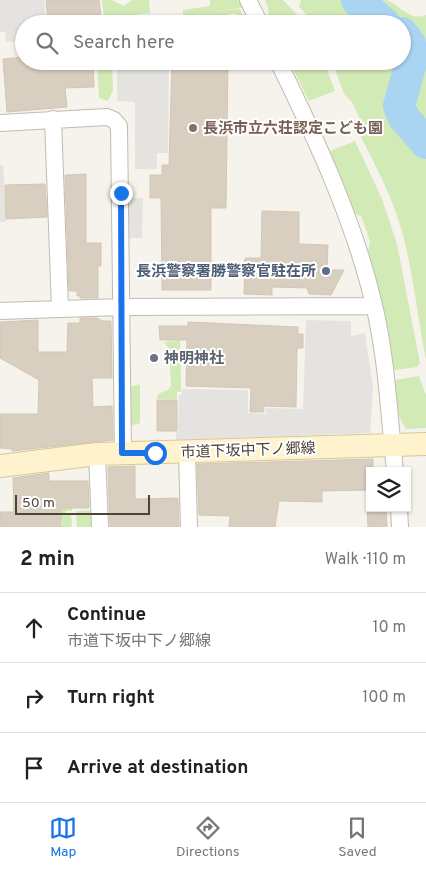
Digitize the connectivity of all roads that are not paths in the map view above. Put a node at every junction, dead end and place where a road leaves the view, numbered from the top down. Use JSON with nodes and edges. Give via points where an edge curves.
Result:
{"nodes":[{"id":1,"x":248,"y":0,"type":"edge"},
{"id":2,"x":256,"y":15,"type":"edge"},
{"id":3,"x":282,"y":70,"type":"edge"},
{"id":4,"x":53,"y":119,"type":"junction"},
{"id":5,"x":0,"y":123,"type":"edge"},
{"id":6,"x":374,"y":306,"type":"junction"},
{"id":7,"x":121,"y":307,"type":"junction"},
{"id":8,"x":60,"y":309,"type":"junction"},
{"id":9,"x":0,"y":311,"type":"edge"},
{"id":10,"x":408,"y":444,"type":"edge"},
{"id":11,"x":187,"y":452,"type":"junction"},
{"id":12,"x":122,"y":453,"type":"junction"},
{"id":13,"x":97,"y":454,"type":"junction"},
{"id":14,"x":0,"y":466,"type":"edge"},
{"id":15,"x":397,"y":467,"type":"edge"},
{"id":16,"x":399,"y":512,"type":"edge"},
{"id":17,"x":100,"y":527,"type":"edge"},
{"id":18,"x":190,"y":527,"type":"edge"},
{"id":19,"x":400,"y":527,"type":"edge"}],
"edges":[{"from":1,"to":2,"type":"street"},
{"from":3,"to":6,"type":"street","via":[[353,228]]},
{"from":4,"to":5,"type":"street"},
{"from":4,"to":7,"type":"street","via":[[107,117],[119,126]]},
{"from":4,"to":8,"type":"street"},
{"from":6,"to":7,"type":"street"},
{"from":6,"to":10,"type":"street","via":[[389,403]]},
{"from":7,"to":8,"type":"street"},
{"from":7,"to":12,"type":"street"},
{"from":8,"to":9,"type":"street"},
{"from":10,"to":11,"type":"street","name":"市道下坂中下ノ郷線"},
{"from":10,"to":15,"type":"street"},
{"from":11,"to":12,"type":"street","name":"市道下坂中下ノ郷線"},
{"from":11,"to":18,"type":"street"},
{"from":12,"to":13,"type":"street","name":"市道下坂中下ノ郷線"},
{"from":13,"to":14,"type":"street","name":"市道下坂中下ノ郷線"},
{"from":13,"to":17,"type":"street"},
{"from":16,"to":19,"type":"street"}]}
